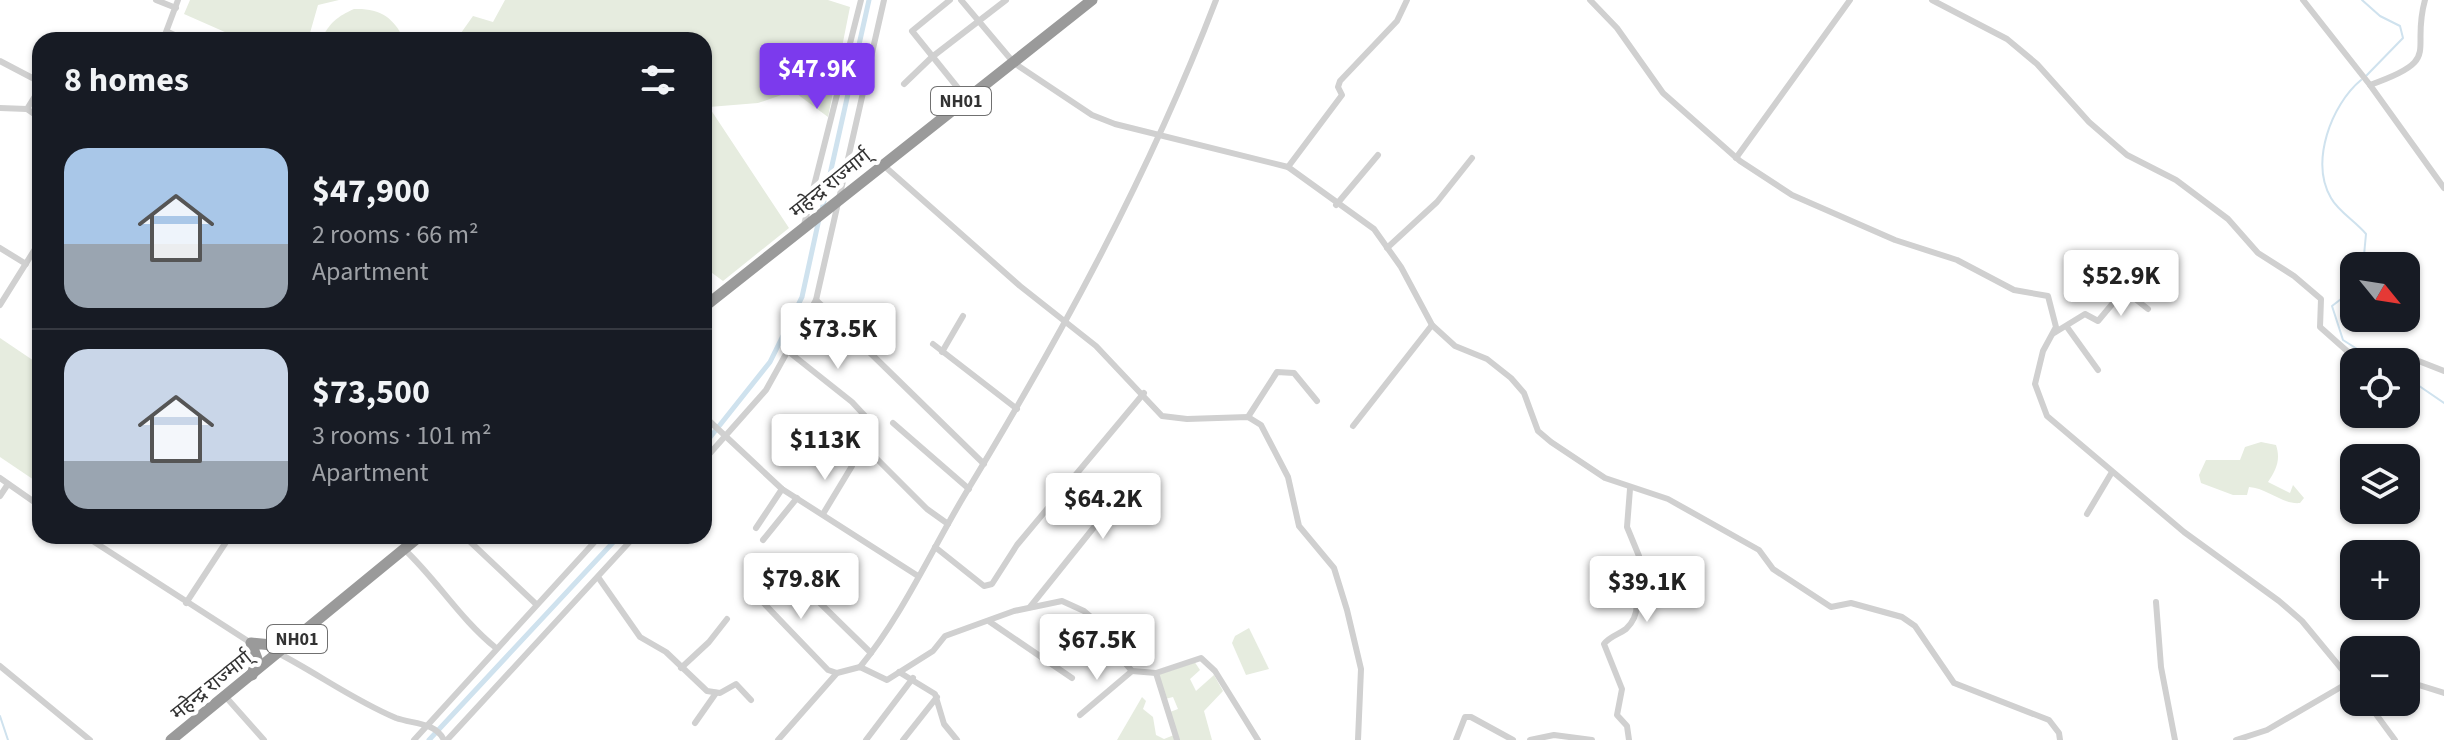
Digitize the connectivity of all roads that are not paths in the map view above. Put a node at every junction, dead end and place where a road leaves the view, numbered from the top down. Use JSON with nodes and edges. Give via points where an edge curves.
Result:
{"nodes":[{"id":1,"x":156,"y":0,"type":"edge"},
{"id":2,"x":849,"y":0,"type":"edge"},
{"id":3,"x":884,"y":0,"type":"edge"},
{"id":4,"x":950,"y":0,"type":"edge"},
{"id":5,"x":961,"y":0,"type":"edge"},
{"id":6,"x":1006,"y":0,"type":"edge"},
{"id":7,"x":1216,"y":0,"type":"edge"},
{"id":8,"x":1407,"y":0,"type":"edge"},
{"id":9,"x":1590,"y":0,"type":"edge"},
{"id":10,"x":1850,"y":0,"type":"edge"},
{"id":11,"x":1932,"y":0,"type":"edge"},
{"id":12,"x":2303,"y":0,"type":"edge"},
{"id":13,"x":2425,"y":0,"type":"edge"},
{"id":14,"x":860,"y":1,"type":"edge"},
{"id":15,"x":1088,"y":1,"type":"edge"},
{"id":16,"x":177,"y":4,"type":"edge"},
{"id":17,"x":978,"y":22,"type":"junction"},
{"id":18,"x":168,"y":32,"type":"edge"},
{"id":19,"x":932,"y":57,"type":"junction"},
{"id":20,"x":0,"y":61,"type":"edge"},
{"id":21,"x":1014,"y":63,"type":"junction"},
{"id":22,"x":32,"y":78,"type":"edge"},
{"id":23,"x":904,"y":84,"type":"dead end"},
{"id":24,"x":2370,"y":85,"type":"junction"},
{"id":25,"x":966,"y":98,"type":"junction"},
{"id":26,"x":32,"y":101,"type":"edge"},
{"id":27,"x":0,"y":108,"type":"edge"},
{"id":28,"x":27,"y":109,"type":"junction"},
{"id":29,"x":32,"y":112,"type":"edge"},
{"id":30,"x":1162,"y":135,"type":"junction"},
{"id":31,"x":1378,"y":155,"type":"dead end"},
{"id":32,"x":1472,"y":158,"type":"dead end"},
{"id":33,"x":1736,"y":158,"type":"junction"},
{"id":34,"x":882,"y":164,"type":"junction"},
{"id":35,"x":1288,"y":167,"type":"junction"},
{"id":36,"x":2444,"y":188,"type":"edge"},
{"id":37,"x":837,"y":203,"type":"junction"},
{"id":38,"x":1336,"y":205,"type":"junction"},
{"id":39,"x":805,"y":227,"type":"junction"},
{"id":40,"x":0,"y":248,"type":"edge"},
{"id":41,"x":1387,"y":248,"type":"junction"},
{"id":42,"x":32,"y":254,"type":"edge"},
{"id":43,"x":26,"y":264,"type":"junction"},
{"id":44,"x":816,"y":300,"type":"junction"},
{"id":45,"x":712,"y":301,"type":"edge"},
{"id":46,"x":0,"y":305,"type":"edge"},
{"id":47,"x":2148,"y":309,"type":"dead end"},
{"id":48,"x":963,"y":316,"type":"dead end"},
{"id":49,"x":1067,"y":321,"type":"junction"},
{"id":50,"x":1432,"y":325,"type":"junction"},
{"id":51,"x":2067,"y":327,"type":"junction"},
{"id":52,"x":2054,"y":333,"type":"junction"},
{"id":53,"x":933,"y":344,"type":"dead end"},
{"id":54,"x":2344,"y":348,"type":"edge"},
{"id":55,"x":789,"y":352,"type":"junction"},
{"id":56,"x":942,"y":352,"type":"junction"},
{"id":57,"x":2420,"y":362,"type":"edge"},
{"id":58,"x":2098,"y":370,"type":"dead end"},
{"id":59,"x":2444,"y":371,"type":"edge"},
{"id":60,"x":1144,"y":393,"type":"junction"},
{"id":61,"x":1317,"y":401,"type":"dead end"},
{"id":62,"x":1017,"y":409,"type":"junction"},
{"id":63,"x":866,"y":417,"type":"dead end"},
{"id":64,"x":1248,"y":417,"type":"junction"},
{"id":65,"x":893,"y":423,"type":"dead end"},
{"id":66,"x":712,"y":424,"type":"edge"},
{"id":67,"x":1353,"y":426,"type":"dead end"},
{"id":68,"x":722,"y":434,"type":"junction"},
{"id":69,"x":857,"y":439,"type":"dead end"},
{"id":70,"x":712,"y":448,"type":"edge"},
{"id":71,"x":984,"y":464,"type":"junction"},
{"id":72,"x":852,"y":466,"type":"dead end"},
{"id":73,"x":2112,"y":472,"type":"junction"},
{"id":74,"x":0,"y":478,"type":"edge"},
{"id":75,"x":1070,"y":480,"type":"junction"},
{"id":76,"x":8,"y":484,"type":"junction"},
{"id":77,"x":782,"y":489,"type":"junction"},
{"id":78,"x":969,"y":489,"type":"junction"},
{"id":79,"x":1630,"y":489,"type":"junction"},
{"id":80,"x":0,"y":496,"type":"edge"},
{"id":81,"x":797,"y":498,"type":"junction"},
{"id":82,"x":32,"y":500,"type":"edge"},
{"id":83,"x":823,"y":514,"type":"junction"},
{"id":84,"x":2087,"y":514,"type":"dead end"},
{"id":85,"x":948,"y":524,"type":"junction"},
{"id":86,"x":756,"y":528,"type":"dead end"},
{"id":87,"x":763,"y":540,"type":"dead end"},
{"id":88,"x":98,"y":544,"type":"edge"},
{"id":89,"x":225,"y":544,"type":"edge"},
{"id":90,"x":410,"y":544,"type":"edge"},
{"id":91,"x":472,"y":544,"type":"edge"},
{"id":92,"x":592,"y":544,"type":"edge"},
{"id":93,"x":628,"y":544,"type":"edge"},
{"id":94,"x":935,"y":547,"type":"junction"},
{"id":95,"x":404,"y":549,"type":"junction"},
{"id":96,"x":775,"y":559,"type":"dead end"},
{"id":97,"x":918,"y":576,"type":"junction"},
{"id":98,"x":598,"y":577,"type":"junction"},
{"id":99,"x":753,"y":592,"type":"dead end"},
{"id":100,"x":2156,"y":602,"type":"dead end"},
{"id":101,"x":186,"y":603,"type":"junction"},
{"id":102,"x":536,"y":604,"type":"junction"},
{"id":103,"x":1030,"y":607,"type":"junction"},
{"id":104,"x":727,"y":619,"type":"dead end"},
{"id":105,"x":990,"y":622,"type":"junction"},
{"id":106,"x":294,"y":641,"type":"junction"},
{"id":107,"x":251,"y":643,"type":"junction"},
{"id":108,"x":496,"y":648,"type":"junction"},
{"id":109,"x":279,"y":653,"type":"junction"},
{"id":110,"x":871,"y":653,"type":"junction"},
{"id":111,"x":0,"y":666,"type":"edge"},
{"id":112,"x":2340,"y":666,"type":"edge"},
{"id":113,"x":860,"y":667,"type":"junction"},
{"id":114,"x":681,"y":668,"type":"junction"},
{"id":115,"x":1132,"y":671,"type":"junction"},
{"id":116,"x":899,"y":672,"type":"junction"},
{"id":117,"x":837,"y":673,"type":"junction"},
{"id":118,"x":1156,"y":673,"type":"junction"},
{"id":119,"x":252,"y":676,"type":"junction"},
{"id":120,"x":913,"y":678,"type":"junction"},
{"id":121,"x":1072,"y":678,"type":"dead end"},
{"id":122,"x":2420,"y":685,"type":"edge"},
{"id":123,"x":2340,"y":689,"type":"edge"},
{"id":124,"x":716,"y":693,"type":"junction"},
{"id":125,"x":2444,"y":693,"type":"edge"},
{"id":126,"x":225,"y":696,"type":"junction"},
{"id":127,"x":937,"y":697,"type":"junction"},
{"id":128,"x":751,"y":700,"type":"dead end"},
{"id":129,"x":1080,"y":715,"type":"dead end"},
{"id":130,"x":2377,"y":716,"type":"edge"},
{"id":131,"x":695,"y":723,"type":"dead end"},
{"id":132,"x":431,"y":727,"type":"junction"},
{"id":133,"x":2267,"y":730,"type":"junction"},
{"id":134,"x":444,"y":738,"type":"edge"},
{"id":135,"x":90,"y":740,"type":"edge"},
{"id":136,"x":171,"y":740,"type":"edge"},
{"id":137,"x":264,"y":740,"type":"edge"},
{"id":138,"x":414,"y":740,"type":"edge"},
{"id":139,"x":778,"y":740,"type":"edge"},
{"id":140,"x":866,"y":740,"type":"edge"},
{"id":141,"x":903,"y":740,"type":"edge"},
{"id":142,"x":957,"y":740,"type":"edge"},
{"id":143,"x":1177,"y":740,"type":"edge"},
{"id":144,"x":1258,"y":740,"type":"edge"},
{"id":145,"x":1358,"y":740,"type":"edge"},
{"id":146,"x":1456,"y":740,"type":"edge"},
{"id":147,"x":1513,"y":740,"type":"edge"},
{"id":148,"x":1530,"y":740,"type":"edge"},
{"id":149,"x":1592,"y":740,"type":"edge"},
{"id":150,"x":1629,"y":740,"type":"edge"},
{"id":151,"x":2060,"y":740,"type":"edge"},
{"id":152,"x":2175,"y":740,"type":"edge"},
{"id":153,"x":2236,"y":740,"type":"edge"},
{"id":154,"x":2267,"y":740,"type":"edge"},
{"id":155,"x":2395,"y":740,"type":"edge"}],
"edges":[{"from":1,"to":16,"type":"street"},
{"from":2,"to":14,"type":"street"},
{"from":3,"to":37,"type":"street"},
{"from":4,"to":19,"type":"street","via":[[912,31]]},
{"from":5,"to":17,"type":"street"},
{"from":6,"to":17,"type":"street"},
{"from":7,"to":30,"type":"street"},
{"from":8,"to":35,"type":"street","via":[[1397,21],[1340,81],[1342,95]]},
{"from":9,"to":33,"type":"street","via":[[1663,93]]},
{"from":10,"to":33,"type":"street"},
{"from":11,"to":54,"type":"street","via":[[2007,39],[2127,155],[2176,180],[2228,219],[2258,253],[2321,299],[2320,327]]},
{"from":12,"to":24,"type":"street"},
{"from":13,"to":24,"type":"street","via":[[2423,48],[2415,64]]},
{"from":14,"to":39,"type":"street"},
{"from":15,"to":21,"type":"highway","name":"महेन्द्र राज्मार्ग्","number":"NH01"},
{"from":16,"to":18,"type":"street"},
{"from":17,"to":19,"type":"street"},
{"from":17,"to":21,"type":"street"},
{"from":19,"to":23,"type":"street"},
{"from":19,"to":25,"type":"street"},
{"from":20,"to":22,"type":"street"},
{"from":21,"to":25,"type":"highway","name":"महेन्द्र राज्मार्ग्","number":"NH01"},
{"from":21,"to":30,"type":"street","via":[[1092,115]]},
{"from":24,"to":36,"type":"street"},
{"from":25,"to":34,"type":"highway","name":"महेन्द्र राज्मार्ग्","number":"NH01"},
{"from":26,"to":28,"type":"street"},
{"from":27,"to":28,"type":"street"},
{"from":28,"to":29,"type":"street"},
{"from":30,"to":35,"type":"street"},
{"from":30,"to":49,"type":"street"},
{"from":31,"to":38,"type":"street"},
{"from":32,"to":41,"type":"street","via":[[1437,202]]},
{"from":33,"to":52,"type":"street","via":[[1792,195],[1895,240],[1957,260],[2014,290],[2048,296]]},
{"from":34,"to":37,"type":"highway","name":"महेन्द्र राज्मार्ग्","number":"NH01"},
{"from":34,"to":49,"type":"street"},
{"from":35,"to":38,"type":"street"},
{"from":37,"to":39,"type":"highway","name":"महेन्द्र राज्मार्ग्","number":"NH01"},
{"from":37,"to":44,"type":"street"},
{"from":38,"to":41,"type":"street","via":[[1374,229]]},
{"from":39,"to":45,"type":"highway","name":"महेन्द्र राज्मार्ग्","number":"NH01"},
{"from":40,"to":43,"type":"street"},
{"from":41,"to":50,"type":"street"},
{"from":42,"to":43,"type":"street"},
{"from":43,"to":46,"type":"street"},
{"from":44,"to":55,"type":"street"},
{"from":44,"to":71,"type":"street"},
{"from":47,"to":51,"type":"street","via":[[2124,290],[2099,321],[2085,314]]},
{"from":48,"to":56,"type":"street"},
{"from":49,"to":60,"type":"street"},
{"from":49,"to":62,"type":"street"},
{"from":50,"to":67,"type":"street"},
{"from":50,"to":79,"type":"street","via":[[1455,346],[1487,359],[1511,378],[1524,393],[1538,431],[1551,442],[1588,469]]},
{"from":51,"to":52,"type":"street"},
{"from":51,"to":58,"type":"street"},
{"from":52,"to":73,"type":"street","via":[[2043,351],[2035,384],[2040,403],[2047,416]]},
{"from":53,"to":56,"type":"street"},
{"from":55,"to":63,"type":"street"},
{"from":55,"to":68,"type":"street","via":[[766,390]]},
{"from":56,"to":62,"type":"street"},
{"from":57,"to":59,"type":"street"},
{"from":60,"to":64,"type":"street","via":[[1162,416]]},
{"from":60,"to":75,"type":"street"},
{"from":61,"to":64,"type":"street","via":[[1294,373],[1277,372]]},
{"from":62,"to":71,"type":"street"},
{"from":64,"to":145,"type":"street","via":[[1261,425],[1288,477],[1299,526],[1334,568],[1361,669]]},
{"from":65,"to":78,"type":"street"},
{"from":66,"to":68,"type":"street"},
{"from":68,"to":70,"type":"street"},
{"from":68,"to":77,"type":"street"},
{"from":69,"to":85,"type":"street"},
{"from":71,"to":78,"type":"street"},
{"from":72,"to":83,"type":"street"},
{"from":73,"to":84,"type":"street"},
{"from":73,"to":112,"type":"street","via":[[2279,601]]},
{"from":74,"to":76,"type":"street"},
{"from":75,"to":94,"type":"street","via":[[992,584],[984,586]]},
{"from":75,"to":103,"type":"street","via":[[1107,511]]},
{"from":76,"to":80,"type":"street"},
{"from":76,"to":82,"type":"street"},
{"from":77,"to":81,"type":"street"},
{"from":77,"to":86,"type":"street"},
{"from":78,"to":85,"type":"street"},
{"from":79,"to":150,"type":"street","via":[[1627,527],[1639,556],[1628,573],[1637,612],[1604,644],[1622,689],[1617,715],[1627,726]]},
{"from":79,"to":151,"type":"street","via":[[1668,499],[1759,550],[1773,569],[1831,607],[1851,603],[1910,621],[1954,683],[2049,720]]},
{"from":81,"to":83,"type":"street"},
{"from":81,"to":87,"type":"street"},
{"from":83,"to":97,"type":"street"},
{"from":85,"to":94,"type":"street"},
{"from":88,"to":101,"type":"street"},
{"from":89,"to":101,"type":"street"},
{"from":90,"to":95,"type":"highway","name":"महेन्द्र राज्मार्ग्","number":"NH01"},
{"from":91,"to":102,"type":"street"},
{"from":92,"to":102,"type":"street"},
{"from":93,"to":98,"type":"street"},
{"from":94,"to":97,"type":"street"},
{"from":95,"to":106,"type":"highway","name":"महेन्द्र राज्मार्ग्","number":"NH01"},
{"from":95,"to":108,"type":"street","via":[[471,628]]},
{"from":96,"to":110,"type":"street"},
{"from":97,"to":110,"type":"street"},
{"from":98,"to":114,"type":"street","via":[[640,637]]},
{"from":98,"to":134,"type":"street"},
{"from":99,"to":117,"type":"street","via":[[828,670]]},
{"from":100,"to":152,"type":"street"},
{"from":101,"to":107,"type":"street"},
{"from":102,"to":108,"type":"street"},
{"from":103,"to":105,"type":"street"},
{"from":103,"to":115,"type":"street","via":[[1062,601],[1084,611],[1120,642]]},
{"from":104,"to":114,"type":"street"},
{"from":105,"to":116,"type":"street","via":[[945,636],[933,651]]},
{"from":105,"to":121,"type":"street"},
{"from":106,"to":107,"type":"highway"},
{"from":106,"to":109,"type":"highway","name":"महेन्द्र राज्मार्ग्","number":"NH01"},
{"from":107,"to":109,"type":"street"},
{"from":107,"to":119,"type":"highway","via":[[257,659]]},
{"from":108,"to":132,"type":"street"},
{"from":109,"to":119,"type":"highway","name":"महेन्द्र राज्मार्ग्","number":"NH01"},
{"from":109,"to":132,"type":"street","via":[[367,705]]},
{"from":110,"to":113,"type":"street"},
{"from":111,"to":135,"type":"street"},
{"from":113,"to":116,"type":"street","via":[[884,681]]},
{"from":113,"to":117,"type":"street"},
{"from":114,"to":124,"type":"street"},
{"from":115,"to":118,"type":"street"},
{"from":115,"to":129,"type":"street"},
{"from":116,"to":120,"type":"street"},
{"from":117,"to":139,"type":"street"},
{"from":118,"to":143,"type":"street"},
{"from":118,"to":144,"type":"street","via":[[1201,658],[1215,671]]},
{"from":119,"to":126,"type":"highway","name":"महेन्द्र राज्मार्ग्","number":"NH01"},
{"from":120,"to":127,"type":"street"},
{"from":120,"to":140,"type":"street"},
{"from":122,"to":125,"type":"street"},
{"from":123,"to":133,"type":"street"},
{"from":124,"to":128,"type":"street","via":[[736,684]]},
{"from":124,"to":131,"type":"street"},
{"from":126,"to":136,"type":"highway","name":"महेन्द्र राज्मार्ग्","number":"NH01"},
{"from":126,"to":137,"type":"street"},
{"from":127,"to":141,"type":"street"},
{"from":127,"to":142,"type":"street","via":[[944,724]]},
{"from":130,"to":155,"type":"street"},
{"from":132,"to":134,"type":"street"},
{"from":132,"to":138,"type":"street"},
{"from":133,"to":153,"type":"street"},
{"from":133,"to":154,"type":"street"},
{"from":146,"to":147,"type":"street","via":[[1465,717]]},
{"from":148,"to":149,"type":"street","via":[[1554,735]]}]}
